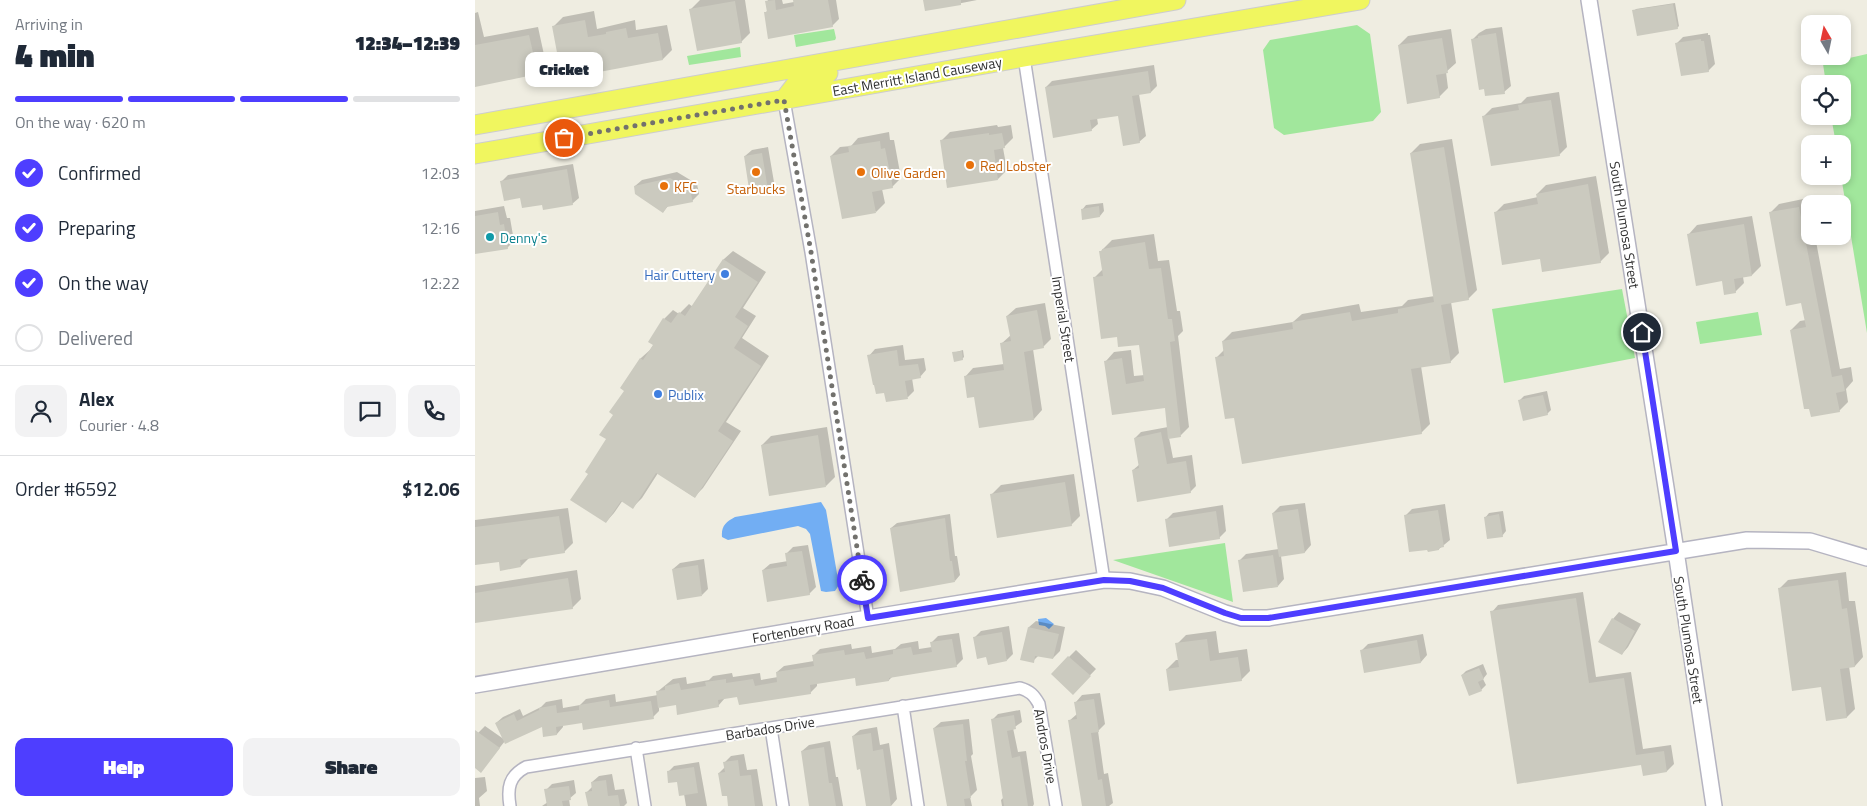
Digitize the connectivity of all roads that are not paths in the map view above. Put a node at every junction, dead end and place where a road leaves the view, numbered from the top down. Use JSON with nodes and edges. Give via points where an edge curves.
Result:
{"nodes":[{"id":1,"x":1176,"y":0,"type":"edge"},
{"id":2,"x":1360,"y":0,"type":"edge"},
{"id":3,"x":1589,"y":0,"type":"edge"},
{"id":4,"x":1023,"y":57,"type":"junction"},
{"id":5,"x":853,"y":58,"type":"junction"},
{"id":6,"x":658,"y":91,"type":"junction"},
{"id":7,"x":784,"y":100,"type":"junction"},
{"id":8,"x":475,"y":125,"type":"edge"},
{"id":9,"x":581,"y":134,"type":"junction"},
{"id":10,"x":475,"y":154,"type":"edge"},
{"id":11,"x":1676,"y":551,"type":"junction"},
{"id":12,"x":1867,"y":558,"type":"edge"},
{"id":13,"x":1104,"y":580,"type":"junction"},
{"id":14,"x":868,"y":618,"type":"junction"},
{"id":15,"x":475,"y":685,"type":"edge"},
{"id":16,"x":1028,"y":690,"type":"joint"},
{"id":17,"x":903,"y":706,"type":"junction"},
{"id":18,"x":771,"y":728,"type":"junction"},
{"id":19,"x":636,"y":748,"type":"junction"},
{"id":20,"x":510,"y":806,"type":"edge"},
{"id":21,"x":645,"y":806,"type":"edge"},
{"id":22,"x":783,"y":806,"type":"edge"},
{"id":23,"x":918,"y":806,"type":"edge"},
{"id":24,"x":1055,"y":806,"type":"edge"},
{"id":25,"x":1714,"y":806,"type":"edge"}],
"edges":[{"from":1,"to":5,"type":"main road","name":"East Merritt Island Causeway"},
{"from":2,"to":4,"type":"main road","name":"East Merritt Island Causeway"},
{"from":3,"to":11,"type":"street","name":"South Plumosa Street"},
{"from":4,"to":7,"type":"main road","name":"East Merritt Island Causeway"},
{"from":4,"to":13,"type":"street","name":"Imperial Street"},
{"from":5,"to":6,"type":"main road","name":"East Merritt Island Causeway"},
{"from":5,"to":7,"type":"main road","via":[[829,73],[797,83]]},
{"from":6,"to":8,"type":"main road","name":"East Merritt Island Causeway"},
{"from":6,"to":9,"type":"main road","via":[[608,110]]},
{"from":7,"to":9,"type":"main road","name":"East Merritt Island Causeway"},
{"from":7,"to":14,"type":"street"},
{"from":9,"to":10,"type":"main road","name":"East Merritt Island Causeway"},
{"from":11,"to":12,"type":"street","name":"Fortenberry Road","via":[[1747,540],[1810,541]]},
{"from":11,"to":13,"type":"street","name":"Fortenberry Road","via":[[1268,618],[1241,618],[1163,588],[1130,581]]},
{"from":11,"to":25,"type":"street","name":"South Plumosa Street"},
{"from":13,"to":14,"type":"street","name":"Fortenberry Road"},
{"from":14,"to":15,"type":"street","name":"Fortenberry Road"},
{"from":16,"to":17,"type":"street","name":"Barbados Drive","via":[[1010,688]]},
{"from":16,"to":24,"type":"street","name":"Andros Drive","via":[[1039,704]]},
{"from":17,"to":18,"type":"street","name":"Barbados Drive"},
{"from":17,"to":23,"type":"street"},
{"from":18,"to":19,"type":"street","name":"Barbados Drive"},
{"from":18,"to":22,"type":"street"},
{"from":19,"to":20,"type":"street","name":"Barbados Drive","via":[[526,767],[513,776],[509,784]]},
{"from":19,"to":21,"type":"street"}]}
